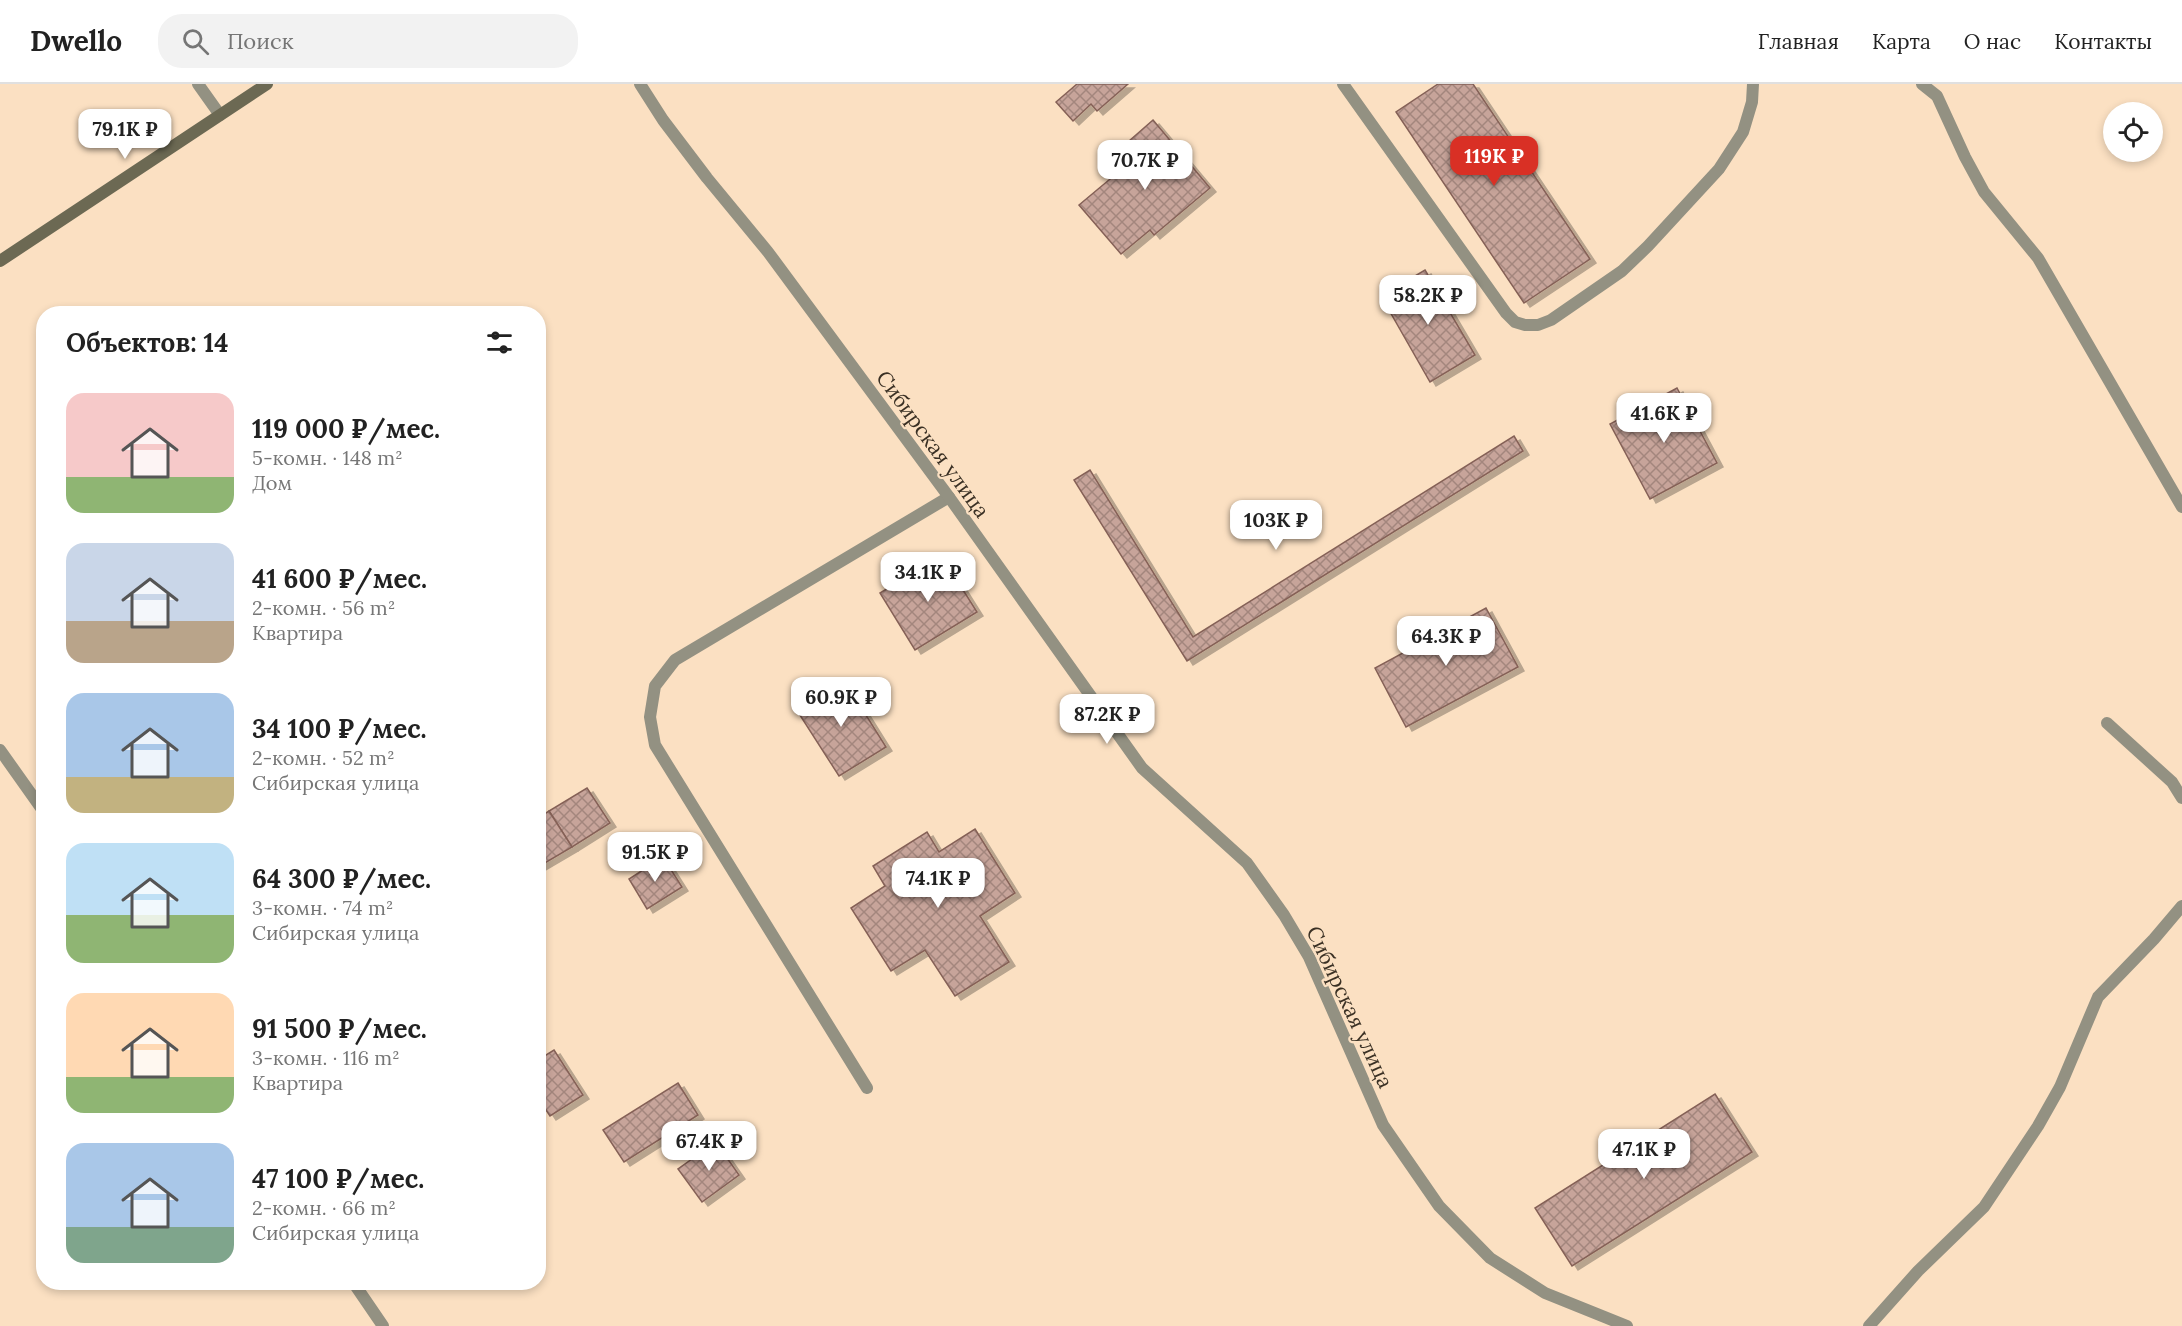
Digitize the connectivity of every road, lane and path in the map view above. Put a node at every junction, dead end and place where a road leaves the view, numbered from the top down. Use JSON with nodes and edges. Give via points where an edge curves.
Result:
{"nodes":[{"id":1,"x":198,"y":84,"type":"edge"},
{"id":2,"x":267,"y":84,"type":"edge"},
{"id":3,"x":640,"y":84,"type":"edge"},
{"id":4,"x":1343,"y":84,"type":"edge"},
{"id":5,"x":1753,"y":84,"type":"edge"},
{"id":6,"x":1922,"y":84,"type":"edge"},
{"id":7,"x":220,"y":115,"type":"junction"},
{"id":8,"x":0,"y":261,"type":"edge"},
{"id":9,"x":949,"y":497,"type":"junction"},
{"id":10,"x":2182,"y":507,"type":"edge"},
{"id":11,"x":2108,"y":723,"type":"dead end"},
{"id":12,"x":0,"y":750,"type":"edge"},
{"id":13,"x":2182,"y":798,"type":"edge"},
{"id":14,"x":36,"y":801,"type":"edge"},
{"id":15,"x":2182,"y":906,"type":"edge"},
{"id":16,"x":867,"y":1088,"type":"dead end"},
{"id":17,"x":358,"y":1290,"type":"edge"},
{"id":18,"x":383,"y":1326,"type":"edge"},
{"id":19,"x":1627,"y":1326,"type":"edge"},
{"id":20,"x":1869,"y":1326,"type":"edge"}],
"edges":[{"from":1,"to":7,"type":"street"},
{"from":2,"to":7,"type":"main road"},
{"from":3,"to":9,"type":"street","name":"Сибирская улица","via":[[663,120],[768,252]]},
{"from":4,"to":5,"type":"street","via":[[1506,313],[1515,322],[1538,325],[1622,271],[1719,169],[1743,132]]},
{"from":6,"to":10,"type":"street","via":[[1937,96],[1984,192],[2038,258]]},
{"from":7,"to":8,"type":"main road"},
{"from":9,"to":16,"type":"street","via":[[675,660],[655,686],[650,717],[655,745]]},
{"from":9,"to":19,"type":"street","name":"Сибирская улица","via":[[1142,768],[1246,863],[1284,915],[1309,957],[1383,1125],[1439,1206],[1490,1258],[1545,1293]]},
{"from":11,"to":13,"type":"street","via":[[2172,782]]},
{"from":12,"to":14,"type":"street"},
{"from":15,"to":20,"type":"street","via":[[2098,997],[2060,1087],[1984,1207]]},
{"from":17,"to":18,"type":"street"}]}
